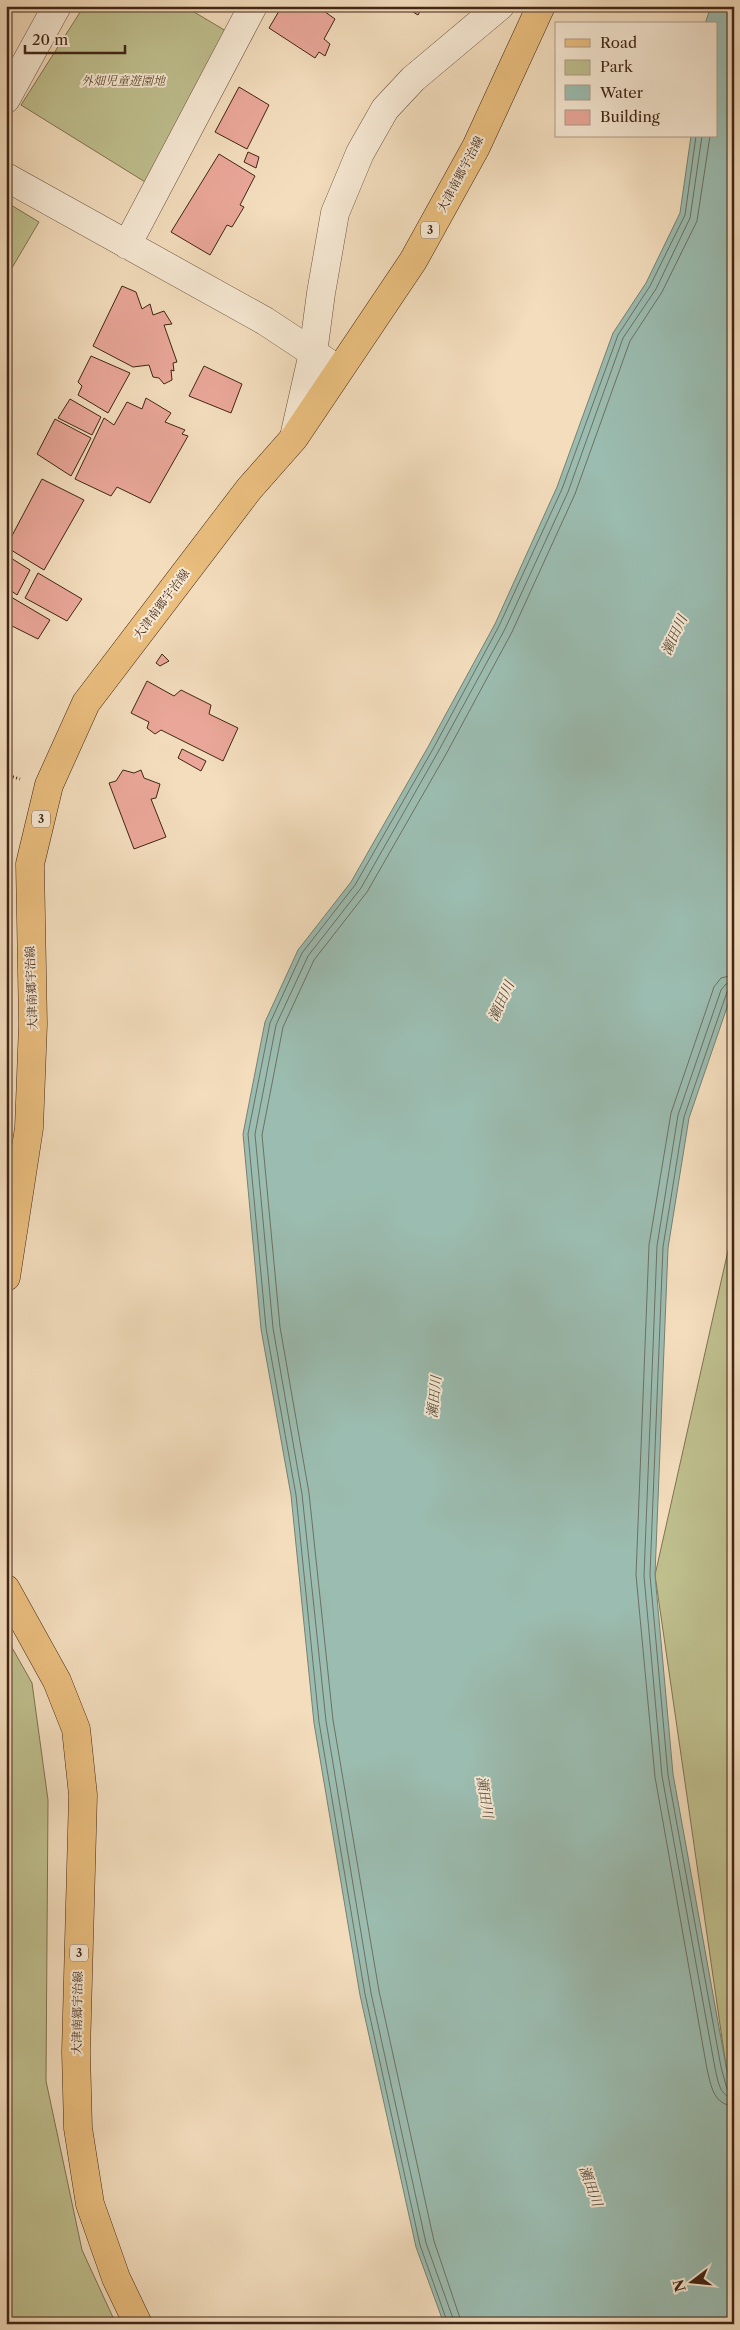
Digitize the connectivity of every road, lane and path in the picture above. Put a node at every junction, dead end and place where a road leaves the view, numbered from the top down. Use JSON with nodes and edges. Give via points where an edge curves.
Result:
{"nodes":[{"id":1,"x":57,"y":6,"type":"edge"},
{"id":2,"x":253,"y":6,"type":"edge"},
{"id":3,"x":500,"y":6,"type":"edge"},
{"id":4,"x":541,"y":6,"type":"edge"},
{"id":5,"x":6,"y":99,"type":"edge"},
{"id":6,"x":6,"y":177,"type":"edge"},
{"id":7,"x":127,"y":245,"type":"junction"},
{"id":8,"x":313,"y":353,"type":"junction"},
{"id":9,"x":339,"y":369,"type":"junction"},
{"id":10,"x":294,"y":438,"type":"junction"},
{"id":11,"x":6,"y":1277,"type":"edge"},
{"id":12,"x":6,"y":1589,"type":"edge"},
{"id":13,"x":138,"y":2324,"type":"edge"}],
"edges":[{"from":1,"to":5,"type":"street"},
{"from":2,"to":7,"type":"street"},
{"from":3,"to":8,"type":"street","via":[[413,79],[385,109],[360,152],[335,214]]},
{"from":4,"to":9,"type":"main road","name":"大津南郷宇治線","number":"3","via":[[476,147],[413,261]]},
{"from":6,"to":7,"type":"street"},
{"from":7,"to":8,"type":"street","via":[[265,321]]},
{"from":8,"to":9,"type":"street"},
{"from":8,"to":10,"type":"street"},
{"from":9,"to":10,"type":"main road","name":"大津南郷宇治線","number":"3"},
{"from":10,"to":11,"type":"main road","name":"大津南郷宇治線","number":"3","via":[[248,489],[86,703],[49,785],[30,864],[33,1024],[29,1128]]},
{"from":12,"to":13,"type":"main road","name":"大津南郷宇治線","number":"3","via":[[56,1681],[76,1730],[83,1795],[76,2052],[78,2128],[90,2204],[116,2278]]}]}
